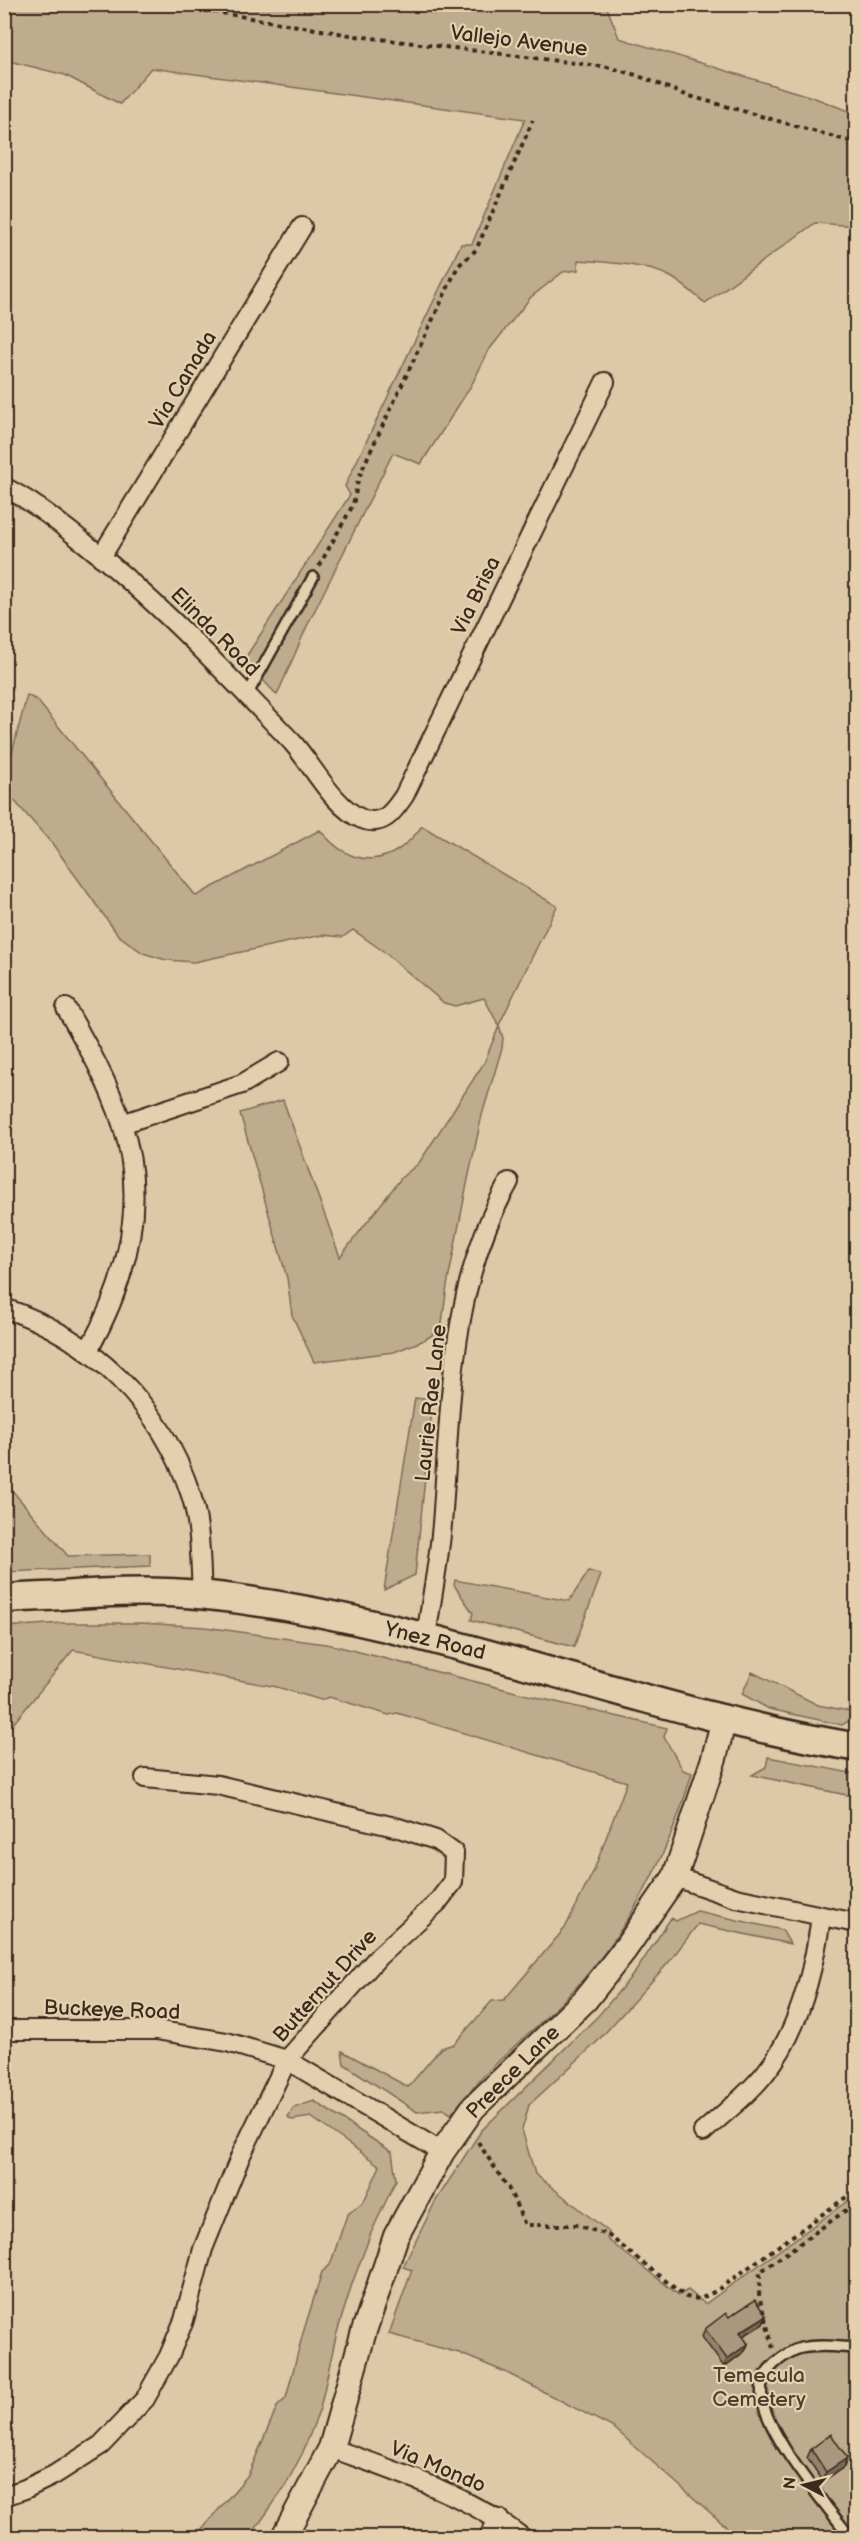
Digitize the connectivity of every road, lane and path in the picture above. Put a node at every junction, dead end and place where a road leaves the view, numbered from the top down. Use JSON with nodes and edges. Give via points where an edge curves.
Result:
{"nodes":[{"id":1,"x":169,"y":4,"type":"edge"},
{"id":2,"x":533,"y":120,"type":"dead end"},
{"id":3,"x":856,"y":142,"type":"edge"},
{"id":4,"x":302,"y":227,"type":"dead end"},
{"id":5,"x":605,"y":382,"type":"dead end"},
{"id":6,"x":4,"y":487,"type":"edge"},
{"id":7,"x":101,"y":557,"type":"junction"},
{"id":8,"x":313,"y":577,"type":"joint"},
{"id":9,"x":247,"y":695,"type":"junction"},
{"id":10,"x":379,"y":822,"type":"joint"},
{"id":11,"x":66,"y":1008,"type":"dead end"},
{"id":12,"x":279,"y":1062,"type":"dead end"},
{"id":13,"x":122,"y":1124,"type":"junction"},
{"id":14,"x":509,"y":1182,"type":"dead end"},
{"id":15,"x":4,"y":1308,"type":"edge"},
{"id":16,"x":89,"y":1349,"type":"junction"},
{"id":17,"x":202,"y":1594,"type":"junction"},
{"id":18,"x":4,"y":1599,"type":"edge"},
{"id":19,"x":426,"y":1638,"type":"junction"},
{"id":20,"x":724,"y":1719,"type":"junction"},
{"id":21,"x":856,"y":1747,"type":"edge"},
{"id":22,"x":144,"y":1778,"type":"dead end"},
{"id":23,"x":675,"y":1877,"type":"junction"},
{"id":24,"x":820,"y":1917,"type":"junction"},
{"id":25,"x":856,"y":1923,"type":"edge"},
{"id":26,"x":4,"y":2030,"type":"edge"},
{"id":27,"x":287,"y":2060,"type":"junction"},
{"id":28,"x":703,"y":2132,"type":"dead end"},
{"id":29,"x":478,"y":2142,"type":"dead end"},
{"id":30,"x":442,"y":2152,"type":"junction"},
{"id":31,"x":856,"y":2190,"type":"edge"},
{"id":32,"x":856,"y":2203,"type":"edge"},
{"id":33,"x":856,"y":2348,"type":"edge"},
{"id":34,"x":779,"y":2360,"type":"junction"},
{"id":35,"x":331,"y":2448,"type":"junction"},
{"id":36,"x":4,"y":2496,"type":"edge"},
{"id":37,"x":499,"y":2518,"type":"junction"},
{"id":38,"x":283,"y":2538,"type":"edge"},
{"id":39,"x":488,"y":2538,"type":"edge"},
{"id":40,"x":523,"y":2538,"type":"edge"},
{"id":41,"x":850,"y":2538,"type":"edge"}],
"edges":[{"from":1,"to":3,"type":"path","name":"Vallejo Avenue","via":[[345,34],[607,67],[686,95]]},
{"from":2,"to":8,"type":"path","via":[[476,250],[459,266],[365,463],[353,504]]},
{"from":4,"to":7,"type":"street","name":"Via Canada"},
{"from":5,"to":10,"type":"street","name":"Via Brisa","via":[[404,796],[392,815]]},
{"from":6,"to":7,"type":"street","name":"Elinda Road","via":[[30,500]]},
{"from":7,"to":9,"type":"street","name":"Elinda Road","via":[[173,620]]},
{"from":8,"to":9,"type":"lane"},
{"from":9,"to":10,"type":"street","name":"Elinda Road","via":[[297,747],[343,807],[361,819]]},
{"from":11,"to":13,"type":"street","via":[[94,1058]]},
{"from":12,"to":13,"type":"street","via":[[242,1084]]},
{"from":13,"to":16,"type":"street","via":[[135,1187],[130,1238],[122,1277]]},
{"from":14,"to":19,"type":"street","name":"Laurie Rae Lane","via":[[482,1235],[466,1287],[454,1376],[442,1528]]},
{"from":15,"to":16,"type":"street","via":[[35,1318]]},
{"from":16,"to":17,"type":"street","via":[[135,1395],[167,1438],[191,1495],[198,1529]]},
{"from":17,"to":18,"type":"main road","name":"Ynez Road","via":[[91,1593]]},
{"from":17,"to":19,"type":"main road","name":"Ynez Road","via":[[313,1611]]},
{"from":19,"to":20,"type":"main road","name":"Ynez Road"},
{"from":20,"to":21,"type":"main road","name":"Ynez Road"},
{"from":20,"to":23,"type":"street","name":"Preece Lane"},
{"from":22,"to":27,"type":"street","name":"Butternut Drive","via":[[218,1785],[399,1828],[436,1840],[454,1854],[453,1882],[437,1903],[379,1956]]},
{"from":23,"to":24,"type":"street","via":[[736,1898]]},
{"from":23,"to":30,"type":"street","name":"Preece Lane","via":[[585,2000],[474,2108]]},
{"from":24,"to":25,"type":"street"},
{"from":24,"to":28,"type":"street","via":[[806,1991],[787,2037],[767,2072]]},
{"from":26,"to":27,"type":"street","name":"Buckeye Road","via":[[156,2031],[227,2042]]},
{"from":27,"to":30,"type":"street","name":"Buckeye Road"},
{"from":27,"to":36,"type":"street","name":"Butternut Drive","via":[[241,2154],[203,2249],[184,2320],[145,2399],[101,2445],[54,2475]]},
{"from":29,"to":31,"type":"path","via":[[510,2191],[525,2225],[577,2225],[608,2235],[686,2296],[700,2299]]},
{"from":30,"to":35,"type":"street","name":"Preece Lane","via":[[396,2236]]},
{"from":32,"to":34,"type":"path","via":[[760,2272],[759,2296]]},
{"from":33,"to":34,"type":"lane","via":[[799,2348]]},
{"from":34,"to":41,"type":"lane","via":[[762,2383],[764,2411],[787,2454]]},
{"from":35,"to":37,"type":"street","name":"Via Mondo","via":[[415,2479]]},
{"from":35,"to":38,"type":"street","name":"Preece Lane"},
{"from":37,"to":39,"type":"street"},
{"from":37,"to":40,"type":"street","name":"Via Mondo"}]}
